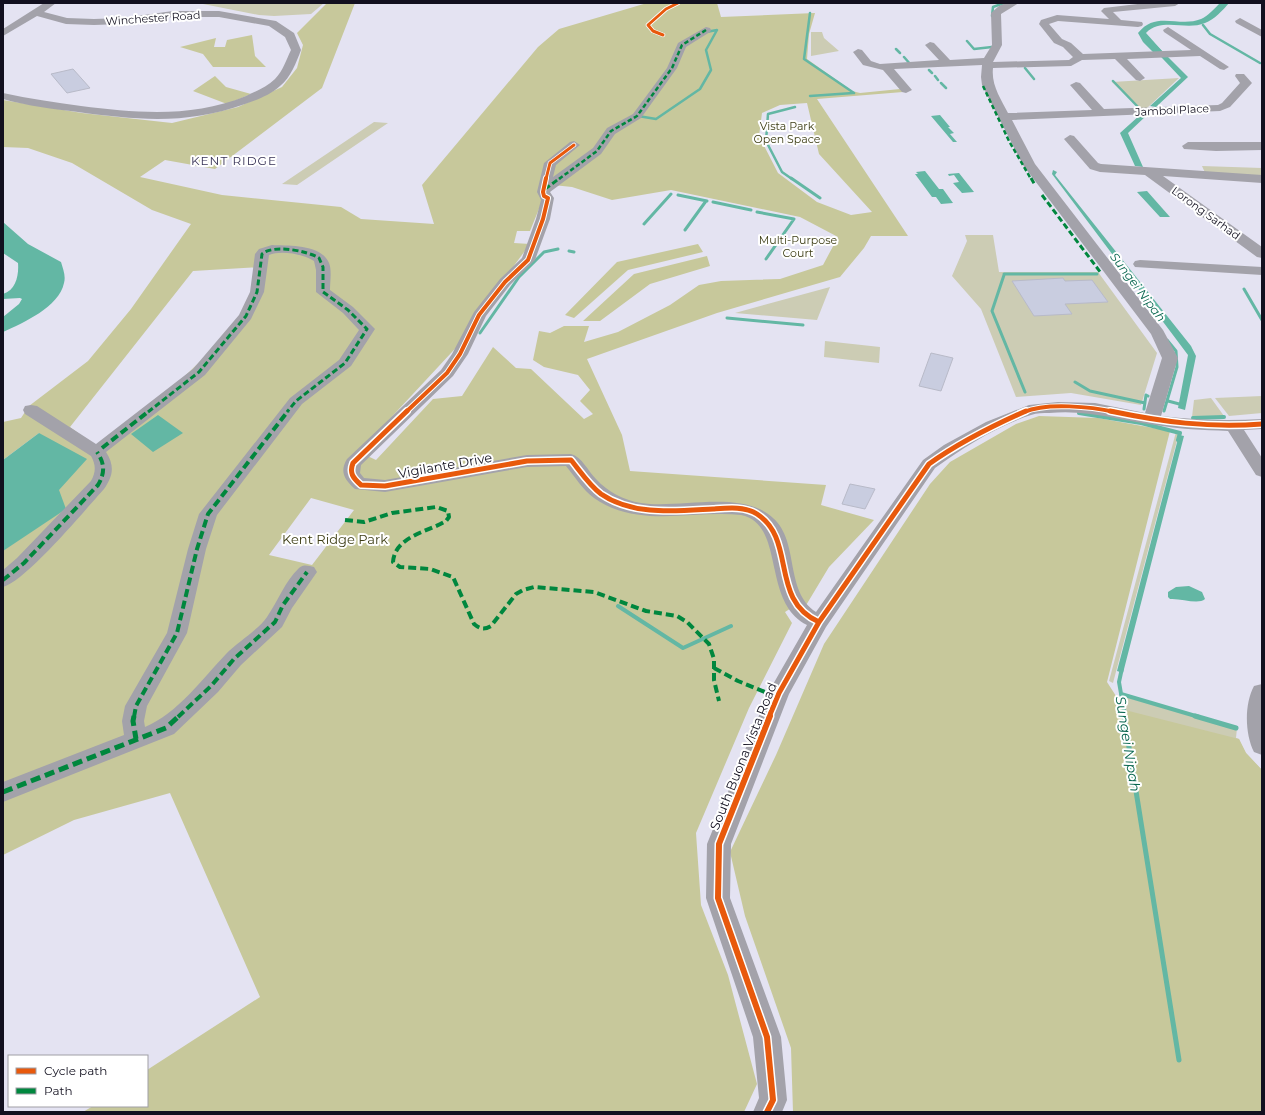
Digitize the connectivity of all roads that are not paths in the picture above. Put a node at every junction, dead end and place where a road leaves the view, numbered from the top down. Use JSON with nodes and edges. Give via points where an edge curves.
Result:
{"nodes":[{"id":1,"x":51,"y":3,"type":"edge"},
{"id":2,"x":1014,"y":3,"type":"edge"},
{"id":3,"x":1175,"y":3,"type":"edge"},
{"id":4,"x":35,"y":12,"type":"junction"},
{"id":5,"x":1240,"y":21,"type":"dead end"},
{"id":6,"x":1117,"y":22,"type":"junction"},
{"id":7,"x":1138,"y":24,"type":"dead end"},
{"id":8,"x":706,"y":30,"type":"dead end"},
{"id":9,"x":1168,"y":30,"type":"dead end"},
{"id":10,"x":3,"y":32,"type":"edge"},
{"id":11,"x":1126,"y":33,"type":"dead end"},
{"id":12,"x":1262,"y":34,"type":"edge"},
{"id":13,"x":930,"y":45,"type":"dead end"},
{"id":14,"x":858,"y":52,"type":"dead end"},
{"id":15,"x":1201,"y":53,"type":"junction"},
{"id":16,"x":1118,"y":56,"type":"junction"},
{"id":17,"x":1080,"y":57,"type":"junction"},
{"id":18,"x":947,"y":63,"type":"junction"},
{"id":19,"x":988,"y":63,"type":"junction"},
{"id":20,"x":886,"y":67,"type":"junction"},
{"id":21,"x":1224,"y":67,"type":"dead end"},
{"id":22,"x":1240,"y":76,"type":"dead end"},
{"id":23,"x":1140,"y":78,"type":"dead end"},
{"id":24,"x":1076,"y":85,"type":"dead end"},
{"id":25,"x":983,"y":86,"type":"dead end"},
{"id":26,"x":906,"y":90,"type":"dead end"},
{"id":27,"x":3,"y":96,"type":"edge"},
{"id":28,"x":1102,"y":114,"type":"junction"},
{"id":29,"x":1004,"y":118,"type":"junction"},
{"id":30,"x":1070,"y":140,"type":"dead end"},
{"id":31,"x":574,"y":145,"type":"dead end"},
{"id":32,"x":1262,"y":146,"type":"edge"},
{"id":33,"x":1150,"y":172,"type":"junction"},
{"id":34,"x":1203,"y":176,"type":"junction"},
{"id":35,"x":1259,"y":181,"type":"edge"},
{"id":36,"x":545,"y":189,"type":"junction"},
{"id":37,"x":1262,"y":254,"type":"edge"},
{"id":38,"x":1140,"y":264,"type":"dead end"},
{"id":39,"x":1262,"y":271,"type":"edge"},
{"id":40,"x":1101,"y":273,"type":"dead end"},
{"id":41,"x":31,"y":410,"type":"dead end"},
{"id":42,"x":1154,"y":420,"type":"junction"},
{"id":43,"x":1262,"y":424,"type":"edge"},
{"id":44,"x":1233,"y":426,"type":"junction"},
{"id":45,"x":102,"y":448,"type":"dead end"},
{"id":46,"x":1262,"y":472,"type":"edge"},
{"id":47,"x":307,"y":572,"type":"dead end"},
{"id":48,"x":3,"y":580,"type":"edge"},
{"id":49,"x":819,"y":622,"type":"junction"},
{"id":50,"x":1262,"y":692,"type":"edge"},
{"id":51,"x":136,"y":739,"type":"junction"},
{"id":52,"x":1262,"y":746,"type":"edge"},
{"id":53,"x":3,"y":792,"type":"edge"},
{"id":54,"x":767,"y":1112,"type":"edge"}],
"edges":[{"from":1,"to":4,"type":"street"},
{"from":2,"to":19,"type":"street","via":[[996,13],[997,45]]},
{"from":3,"to":6,"type":"street","via":[[1107,10]]},
{"from":4,"to":10,"type":"street"},
{"from":4,"to":27,"type":"street","name":"Winchester Road","via":[[66,21],[94,22],[173,14],[220,14],[272,24],[290,35],[296,50],[288,70],[274,86],[231,105],[196,115],[166,117],[114,114],[46,105]]},
{"from":5,"to":12,"type":"street"},
{"from":6,"to":7,"type":"street"},
{"from":6,"to":11,"type":"street"},
{"from":6,"to":17,"type":"street","via":[[1056,18],[1045,22],[1058,41],[1067,45]]},
{"from":8,"to":36,"type":"street","via":[[682,45],[672,68],[637,116],[611,131],[597,151]]},
{"from":9,"to":15,"type":"street"},
{"from":13,"to":18,"type":"street"},
{"from":14,"to":20,"type":"street","via":[[872,66]]},
{"from":15,"to":16,"type":"street"},
{"from":15,"to":21,"type":"street"},
{"from":16,"to":17,"type":"street"},
{"from":16,"to":23,"type":"street"},
{"from":17,"to":19,"type":"street","via":[[1071,63]]},
{"from":18,"to":19,"type":"street"},
{"from":18,"to":20,"type":"street"},
{"from":19,"to":29,"type":"street","via":[[988,86]]},
{"from":20,"to":26,"type":"street"},
{"from":22,"to":28,"type":"street","name":"Jambol Place","via":[[1246,83],[1220,108]]},
{"from":24,"to":28,"type":"street"},
{"from":25,"to":40,"type":"street","via":[[1009,141],[1038,190]]},
{"from":28,"to":29,"type":"street","name":"Jambol Place"},
{"from":29,"to":42,"type":"street","via":[[1029,165],[1158,333],[1168,351],[1170,358],[1153,415]]},
{"from":30,"to":33,"type":"street","via":[[1094,166]]},
{"from":31,"to":36,"type":"street","via":[[550,163]]},
{"from":32,"to":34,"type":"street","via":[[1216,147],[1185,141]]},
{"from":33,"to":34,"type":"street"},
{"from":33,"to":37,"type":"street","name":"Lorong Sarhad"},
{"from":34,"to":35,"type":"street"},
{"from":36,"to":49,"type":"street","name":"Vigilante Drive","via":[[544,196],[548,198],[546,210],[528,260],[505,282],[479,315],[460,354],[447,373],[352,463],[350,474],[361,485],[385,486],[527,462],[571,460],[600,494],[620,504],[661,511],[741,509],[756,514],[773,529],[778,539],[791,594],[799,610]]},
{"from":38,"to":39,"type":"street"},
{"from":41,"to":48,"type":"street","via":[[97,452],[103,460],[105,469],[98,485],[24,563]]},
{"from":42,"to":44,"type":"street","name":"South Buona Vista Road","via":[[1193,425]]},
{"from":42,"to":49,"type":"street","name":"South Buona Vista Road","via":[[1095,408],[1058,407],[1029,410],[992,426],[950,449],[929,464]]},
{"from":43,"to":44,"type":"street","name":"South Buona Vista Road"},
{"from":44,"to":46,"type":"street"},
{"from":45,"to":51,"type":"street","via":[[199,372],[242,321],[256,292],[262,254],[266,250],[300,252],[318,258],[322,263],[323,292],[348,310],[367,329],[345,363],[296,401],[208,514],[177,633],[136,706],[133,721]]},
{"from":47,"to":51,"type":"street","via":[[283,605],[275,622],[234,659],[211,686],[166,728]]},
{"from":49,"to":54,"type":"street","name":"South Buona Vista Road","via":[[779,693],[719,844],[718,898],[767,1037],[773,1100]]},
{"from":50,"to":52,"type":"street","via":[[1257,719]]},
{"from":51,"to":53,"type":"street"}]}
